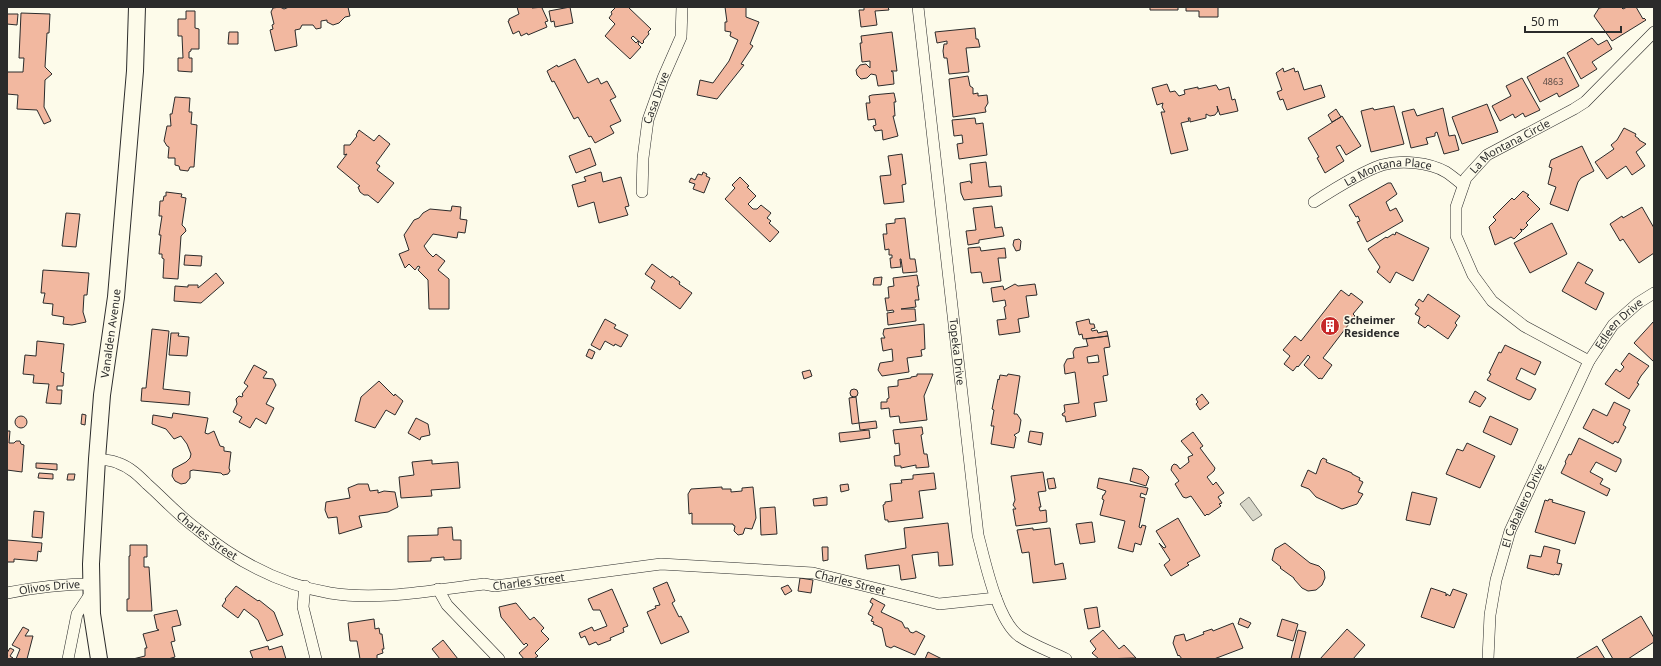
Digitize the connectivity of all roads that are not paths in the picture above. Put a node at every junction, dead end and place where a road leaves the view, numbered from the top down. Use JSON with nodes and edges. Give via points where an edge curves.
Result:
{"nodes":[{"id":1,"x":137,"y":7,"type":"edge"},
{"id":2,"x":682,"y":7,"type":"edge"},
{"id":3,"x":918,"y":7,"type":"edge"},
{"id":4,"x":1654,"y":32,"type":"edge"},
{"id":5,"x":1463,"y":185,"type":"junction"},
{"id":6,"x":642,"y":192,"type":"dead end"},
{"id":7,"x":1314,"y":202,"type":"dead end"},
{"id":8,"x":1654,"y":293,"type":"edge"},
{"id":9,"x":1589,"y":361,"type":"junction"},
{"id":10,"x":97,"y":459,"type":"junction"},
{"id":11,"x":305,"y":586,"type":"junction"},
{"id":12,"x":92,"y":588,"type":"junction"},
{"id":13,"x":438,"y":589,"type":"junction"},
{"id":14,"x":7,"y":593,"type":"edge"},
{"id":15,"x":996,"y":598,"type":"junction"},
{"id":16,"x":68,"y":659,"type":"edge"},
{"id":17,"x":100,"y":659,"type":"edge"},
{"id":18,"x":316,"y":659,"type":"edge"},
{"id":19,"x":499,"y":659,"type":"edge"},
{"id":20,"x":1066,"y":659,"type":"edge"},
{"id":21,"x":1488,"y":659,"type":"edge"}],
"edges":[{"from":1,"to":10,"type":"main road","name":"Vanalden Avenue","via":[[136,71],[117,289],[102,395]]},
{"from":2,"to":6,"type":"street","name":"Casa Drive","via":[[681,37],[648,120]]},
{"from":3,"to":15,"type":"street","name":"Topeka Drive","via":[[978,535]]},
{"from":4,"to":5,"type":"street","name":"La Montana Circle","via":[[1585,102],[1487,155],[1466,178]]},
{"from":5,"to":7,"type":"street","name":"La Montana Place","via":[[1445,172],[1430,166],[1399,163],[1371,169]]},
{"from":5,"to":9,"type":"street","name":"La Montana Circle","via":[[1456,207],[1456,236],[1473,275],[1492,301],[1524,326]]},
{"from":8,"to":9,"type":"street","name":"Edleen Drive","via":[[1613,325]]},
{"from":9,"to":21,"type":"street","name":"El Caballero Drive","via":[[1510,531],[1496,580],[1490,615]]},
{"from":10,"to":11,"type":"street","name":"Charles Street","via":[[118,462],[133,471],[196,529],[224,550],[279,578]]},
{"from":10,"to":12,"type":"main road","name":"Vanalden Avenue"},
{"from":11,"to":13,"type":"street","name":"Charles Street","via":[[330,593],[363,595]]},
{"from":11,"to":18,"type":"street","via":[[303,607]]},
{"from":12,"to":14,"type":"street","name":"Olivos Drive","via":[[61,584]]},
{"from":12,"to":16,"type":"street","via":[[77,614]]},
{"from":12,"to":17,"type":"main road","name":"Vanalden Avenue","via":[[92,614]]},
{"from":13,"to":15,"type":"street","name":"Charles Street","via":[[484,584],[496,586],[661,564],[813,573],[939,604]]},
{"from":13,"to":19,"type":"street","via":[[448,605]]},
{"from":15,"to":20,"type":"street","name":"Topeka Drive","via":[[1004,617],[1019,635]]}]}
